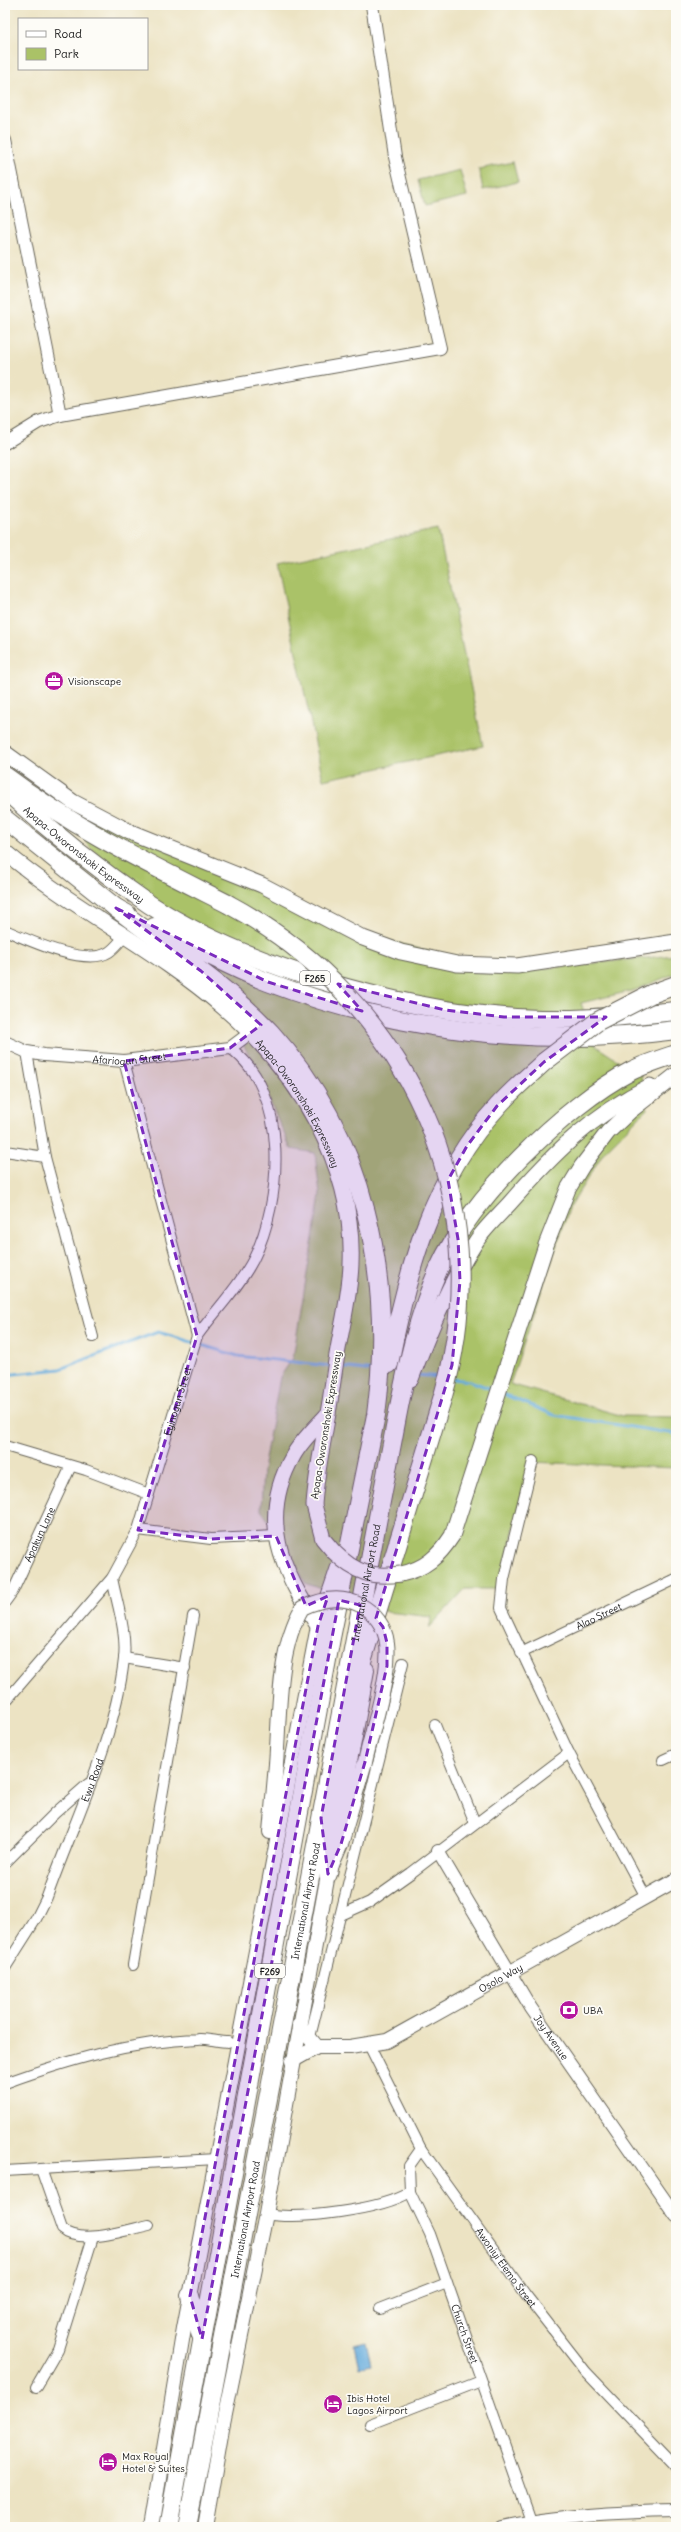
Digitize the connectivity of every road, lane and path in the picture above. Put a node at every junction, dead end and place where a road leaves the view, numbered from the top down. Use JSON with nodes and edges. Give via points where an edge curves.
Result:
{"nodes":[{"id":1,"x":372,"y":5,"type":"edge"},
{"id":2,"x":5,"y":140,"type":"edge"},
{"id":3,"x":60,"y":415,"type":"junction"},
{"id":4,"x":5,"y":443,"type":"edge"},
{"id":5,"x":5,"y":753,"type":"edge"},
{"id":6,"x":5,"y":776,"type":"edge"},
{"id":7,"x":5,"y":790,"type":"edge"},
{"id":8,"x":5,"y":819,"type":"edge"},
{"id":9,"x":5,"y":852,"type":"edge"},
{"id":10,"x":116,"y":908,"type":"junction"},
{"id":11,"x":5,"y":930,"type":"edge"},
{"id":12,"x":125,"y":936,"type":"junction"},
{"id":13,"x":676,"y":942,"type":"edge"},
{"id":14,"x":676,"y":986,"type":"edge"},
{"id":15,"x":676,"y":1011,"type":"edge"},
{"id":16,"x":676,"y":1030,"type":"edge"},
{"id":17,"x":250,"y":1033,"type":"junction"},
{"id":18,"x":5,"y":1042,"type":"edge"},
{"id":19,"x":230,"y":1048,"type":"junction"},
{"id":20,"x":27,"y":1052,"type":"junction"},
{"id":21,"x":676,"y":1054,"type":"edge"},
{"id":22,"x":124,"y":1062,"type":"junction"},
{"id":23,"x":676,"y":1074,"type":"edge"},
{"id":24,"x":5,"y":1151,"type":"edge"},
{"id":25,"x":45,"y":1157,"type":"junction"},
{"id":26,"x":197,"y":1336,"type":"junction"},
{"id":27,"x":93,"y":1337,"type":"dead end"},
{"id":28,"x":386,"y":1358,"type":"junction"},
{"id":29,"x":413,"y":1362,"type":"junction"},
{"id":30,"x":392,"y":1393,"type":"junction"},
{"id":31,"x":328,"y":1413,"type":"junction"},
{"id":32,"x":5,"y":1446,"type":"edge"},
{"id":33,"x":533,"y":1461,"type":"dead end"},
{"id":34,"x":71,"y":1466,"type":"junction"},
{"id":35,"x":149,"y":1494,"type":"junction"},
{"id":36,"x":352,"y":1524,"type":"junction"},
{"id":37,"x":138,"y":1530,"type":"junction"},
{"id":38,"x":276,"y":1536,"type":"junction"},
{"id":39,"x":112,"y":1578,"type":"junction"},
{"id":40,"x":676,"y":1579,"type":"edge"},
{"id":41,"x":5,"y":1602,"type":"edge"},
{"id":42,"x":193,"y":1616,"type":"dead end"},
{"id":43,"x":318,"y":1626,"type":"junction"},
{"id":44,"x":373,"y":1628,"type":"junction"},
{"id":45,"x":521,"y":1653,"type":"junction"},
{"id":46,"x":124,"y":1658,"type":"junction"},
{"id":47,"x":402,"y":1663,"type":"dead end"},
{"id":48,"x":185,"y":1668,"type":"junction"},
{"id":49,"x":5,"y":1702,"type":"edge"},
{"id":50,"x":435,"y":1725,"type":"dead end"},
{"id":51,"x":331,"y":1753,"type":"junction"},
{"id":52,"x":569,"y":1753,"type":"junction"},
{"id":53,"x":676,"y":1754,"type":"edge"},
{"id":54,"x":663,"y":1760,"type":"dead end"},
{"id":55,"x":89,"y":1783,"type":"junction"},
{"id":56,"x":321,"y":1818,"type":"junction"},
{"id":57,"x":475,"y":1823,"type":"junction"},
{"id":58,"x":438,"y":1851,"type":"junction"},
{"id":59,"x":5,"y":1863,"type":"edge"},
{"id":60,"x":328,"y":1874,"type":"junction"},
{"id":61,"x":676,"y":1880,"type":"edge"},
{"id":62,"x":265,"y":1897,"type":"junction"},
{"id":63,"x":646,"y":1897,"type":"junction"},
{"id":64,"x":341,"y":1915,"type":"junction"},
{"id":65,"x":133,"y":1965,"type":"dead end"},
{"id":66,"x":5,"y":1968,"type":"edge"},
{"id":67,"x":510,"y":1973,"type":"junction"},
{"id":68,"x":299,"y":2025,"type":"junction"},
{"id":69,"x":228,"y":2042,"type":"dead end"},
{"id":70,"x":314,"y":2042,"type":"junction"},
{"id":71,"x":370,"y":2045,"type":"junction"},
{"id":72,"x":292,"y":2061,"type":"junction"},
{"id":73,"x":5,"y":2083,"type":"edge"},
{"id":74,"x":421,"y":2149,"type":"junction"},
{"id":75,"x":216,"y":2159,"type":"junction"},
{"id":76,"x":41,"y":2169,"type":"junction"},
{"id":77,"x":6,"y":2173,"type":"edge"},
{"id":78,"x":410,"y":2192,"type":"junction"},
{"id":79,"x":266,"y":2214,"type":"junction"},
{"id":80,"x":676,"y":2216,"type":"edge"},
{"id":81,"x":149,"y":2225,"type":"dead end"},
{"id":82,"x":93,"y":2237,"type":"junction"},
{"id":83,"x":447,"y":2283,"type":"junction"},
{"id":84,"x":190,"y":2296,"type":"junction"},
{"id":85,"x":380,"y":2309,"type":"dead end"},
{"id":86,"x":202,"y":2339,"type":"junction"},
{"id":87,"x":481,"y":2381,"type":"junction"},
{"id":88,"x":36,"y":2387,"type":"dead end"},
{"id":89,"x":370,"y":2424,"type":"dead end"},
{"id":90,"x":676,"y":2466,"type":"edge"},
{"id":91,"x":676,"y":2511,"type":"edge"},
{"id":92,"x":540,"y":2522,"type":"edge"},
{"id":93,"x":151,"y":2527,"type":"edge"},
{"id":94,"x":168,"y":2527,"type":"edge"},
{"id":95,"x":186,"y":2527,"type":"edge"},
{"id":96,"x":205,"y":2527,"type":"edge"},
{"id":97,"x":500,"y":2527,"type":"edge"}],
"edges":[{"from":1,"to":3,"type":"street","via":[[395,157],[440,348]]},
{"from":2,"to":3,"type":"street"},
{"from":3,"to":4,"type":"street","via":[[39,422]]},
{"from":5,"to":13,"type":"main road","via":[[73,802],[130,832],[262,885],[364,938],[401,952],[457,964],[517,966]]},
{"from":6,"to":44,"type":"highway","bridge":true,"via":[[88,831],[228,904],[284,937],[340,987],[389,1046],[421,1104],[444,1166],[458,1239],[458,1322],[452,1365]]},
{"from":7,"to":15,"type":"highway","name":"Apapa-Oworonshoki Expressway","number":"F265","via":[[42,824],[149,904],[207,935],[280,967],[374,994],[445,1010],[497,1016],[578,1019]]},
{"from":8,"to":10,"type":"highway","name":"Apapa-Oworonshoki Expressway","number":"F265"},
{"from":9,"to":12,"type":"main road","name":"Apapa-Oworonshoki Expressway","via":[[28,871]]},
{"from":10,"to":16,"type":"highway","name":"Apapa-Oworonshoki Expressway","number":"F265","via":[[232,967],[268,982],[385,1018],[431,1027],[529,1035],[612,1035]]},
{"from":10,"to":28,"type":"highway","via":[[201,971],[271,1033],[311,1085],[340,1136],[363,1196],[375,1248]]},
{"from":11,"to":12,"type":"street","via":[[49,948],[96,956],[109,952]]},
{"from":12,"to":17,"type":"main road","name":"Apapa-Oworonshoki Expressway","via":[[223,1007]]},
{"from":14,"to":28,"type":"highway","bridge":true,"via":[[651,994],[598,1021],[544,1062],[497,1106],[467,1146],[434,1204],[416,1250]]},
{"from":17,"to":19,"type":"street","name":"Afariogun Street"},
{"from":17,"to":31,"type":"main road","name":"Apapa-Oworonshoki Expressway","via":[[307,1104],[326,1139],[340,1178],[350,1222],[351,1264]]},
{"from":18,"to":20,"type":"street","name":"Afariogun Street"},
{"from":19,"to":22,"type":"street","name":"Afariogun Street"},
{"from":19,"to":26,"type":"street","via":[[246,1062],[274,1122],[274,1180],[266,1228],[253,1260]]},
{"from":20,"to":22,"type":"street","name":"Afariogun Street"},
{"from":20,"to":25,"type":"street"},
{"from":21,"to":29,"type":"highway","via":[[631,1071],[603,1089],[557,1123],[507,1171],[456,1238],[439,1267],[426,1302]]},
{"from":22,"to":26,"type":"street"},
{"from":23,"to":29,"type":"main road","via":[[617,1103],[573,1137],[531,1179],[478,1239]]},
{"from":23,"to":31,"type":"main road","name":"Apapa-Oworonshoki Expressway","bridge":true,"via":[[608,1132],[568,1189],[548,1237],[452,1536],[445,1547],[425,1566],[382,1577],[362,1572],[345,1564],[323,1539],[314,1505]]},
{"from":24,"to":25,"type":"street"},
{"from":25,"to":27,"type":"street"},
{"from":26,"to":35,"type":"street","name":"Eyinogun Street"},
{"from":28,"to":30,"type":"highway"},
{"from":29,"to":30,"type":"highway"},
{"from":30,"to":36,"type":"highway","name":"International Airport Road","number":"F269","via":[[376,1415]]},
{"from":30,"to":51,"type":"highway","name":"International Airport Road","number":"F269","via":[[397,1416]]},
{"from":31,"to":38,"type":"main road","via":[[293,1455],[278,1489],[274,1513]]},
{"from":32,"to":34,"type":"street"},
{"from":33,"to":45,"type":"street","via":[[500,1597],[503,1613]]},
{"from":34,"to":35,"type":"street"},
{"from":34,"to":41,"type":"street","name":"Apakun Lane","via":[[13,1591]]},
{"from":35,"to":37,"type":"street","name":"Eyinogun Street"},
{"from":36,"to":43,"type":"main road","name":"International Airport Road"},
{"from":36,"to":86,"type":"highway","name":"International Airport Road","number":"F269"},
{"from":37,"to":38,"type":"street","via":[[211,1539]]},
{"from":37,"to":39,"type":"street","name":"Eyinogun Street"},
{"from":38,"to":43,"type":"main road","via":[[298,1592]]},
{"from":39,"to":46,"type":"street","name":"Ewu Road","via":[[124,1638]]},
{"from":39,"to":49,"type":"street","name":"Eyinogun Street"},
{"from":40,"to":45,"type":"street","name":"Alao Street"},
{"from":42,"to":48,"type":"street"},
{"from":43,"to":62,"type":"main road","name":"International Airport Road"},
{"from":44,"to":51,"type":"highway"},
{"from":44,"to":60,"type":"highway"},
{"from":45,"to":52,"type":"street"},
{"from":46,"to":48,"type":"street"},
{"from":46,"to":55,"type":"street","name":"Ewu Road","via":[[113,1712]]},
{"from":47,"to":64,"type":"street"},
{"from":48,"to":65,"type":"street"},
{"from":50,"to":57,"type":"street"},
{"from":51,"to":56,"type":"highway","name":"International Airport Road","number":"F269"},
{"from":52,"to":57,"type":"street"},
{"from":52,"to":63,"type":"street"},
{"from":53,"to":54,"type":"street"},
{"from":55,"to":59,"type":"street","via":[[55,1812]]},
{"from":55,"to":66,"type":"street","name":"Ewu Road","via":[[47,1897]]},
{"from":56,"to":60,"type":"highway"},
{"from":56,"to":95,"type":"highway","name":"International Airport Road","number":"F269"},
{"from":57,"to":58,"type":"street"},
{"from":58,"to":64,"type":"street","via":[[370,1902]]},
{"from":58,"to":67,"type":"street","name":"Joy Avenue"},
{"from":60,"to":62,"type":"main road","name":"International Airport Road","bridge":true,"via":[[341,1844],[365,1762],[387,1666],[387,1643],[383,1627],[369,1610],[352,1600],[329,1599],[302,1608],[293,1624],[287,1646]]},
{"from":60,"to":68,"type":"main road","name":"International Airport Road"},
{"from":61,"to":63,"type":"main road","name":"Osolo Way"},
{"from":62,"to":75,"type":"main road","name":"International Airport Road"},
{"from":63,"to":67,"type":"main road","name":"Osolo Way"},
{"from":64,"to":70,"type":"street"},
{"from":67,"to":71,"type":"main road","name":"Osolo Way","via":[[387,2041]]},
{"from":67,"to":80,"type":"street","name":"Joy Avenue","via":[[574,2071]]},
{"from":68,"to":70,"type":"main road"},
{"from":68,"to":72,"type":"main road","name":"International Airport Road"},
{"from":69,"to":73,"type":"street","via":[[199,2038],[109,2052],[70,2061]]},
{"from":70,"to":71,"type":"main road","name":"Osolo Way"},
{"from":70,"to":72,"type":"main road","name":"Osolo Way"},
{"from":71,"to":74,"type":"street","name":"Awoniyi Elemo Street"},
{"from":72,"to":79,"type":"main road","name":"International Airport Road"},
{"from":74,"to":78,"type":"street","name":"Church Street","via":[[409,2166]]},
{"from":74,"to":90,"type":"street","name":"Awoniyi Elemo Street","via":[[525,2294],[586,2372]]},
{"from":75,"to":76,"type":"street"},
{"from":75,"to":84,"type":"main road","name":"International Airport Road"},
{"from":76,"to":77,"type":"street"},
{"from":76,"to":82,"type":"street","via":[[62,2229]]},
{"from":78,"to":79,"type":"street","via":[[402,2197],[351,2210],[281,2217]]},
{"from":78,"to":83,"type":"street","name":"Church Street","via":[[430,2234]]},
{"from":79,"to":96,"type":"main road","name":"International Airport Road","via":[[222,2429]]},
{"from":81,"to":82,"type":"street"},
{"from":82,"to":88,"type":"street","via":[[58,2349]]},
{"from":83,"to":85,"type":"street"},
{"from":83,"to":87,"type":"street","name":"Church Street"},
{"from":84,"to":86,"type":"highway"},
{"from":84,"to":93,"type":"main road","name":"International Airport Road"},
{"from":86,"to":94,"type":"highway","name":"International Airport Road","number":"F269"},
{"from":87,"to":89,"type":"street"},
{"from":87,"to":92,"type":"street","name":"Church Street"},
{"from":91,"to":92,"type":"street","via":[[631,2511]]},
{"from":92,"to":97,"type":"street"}]}
